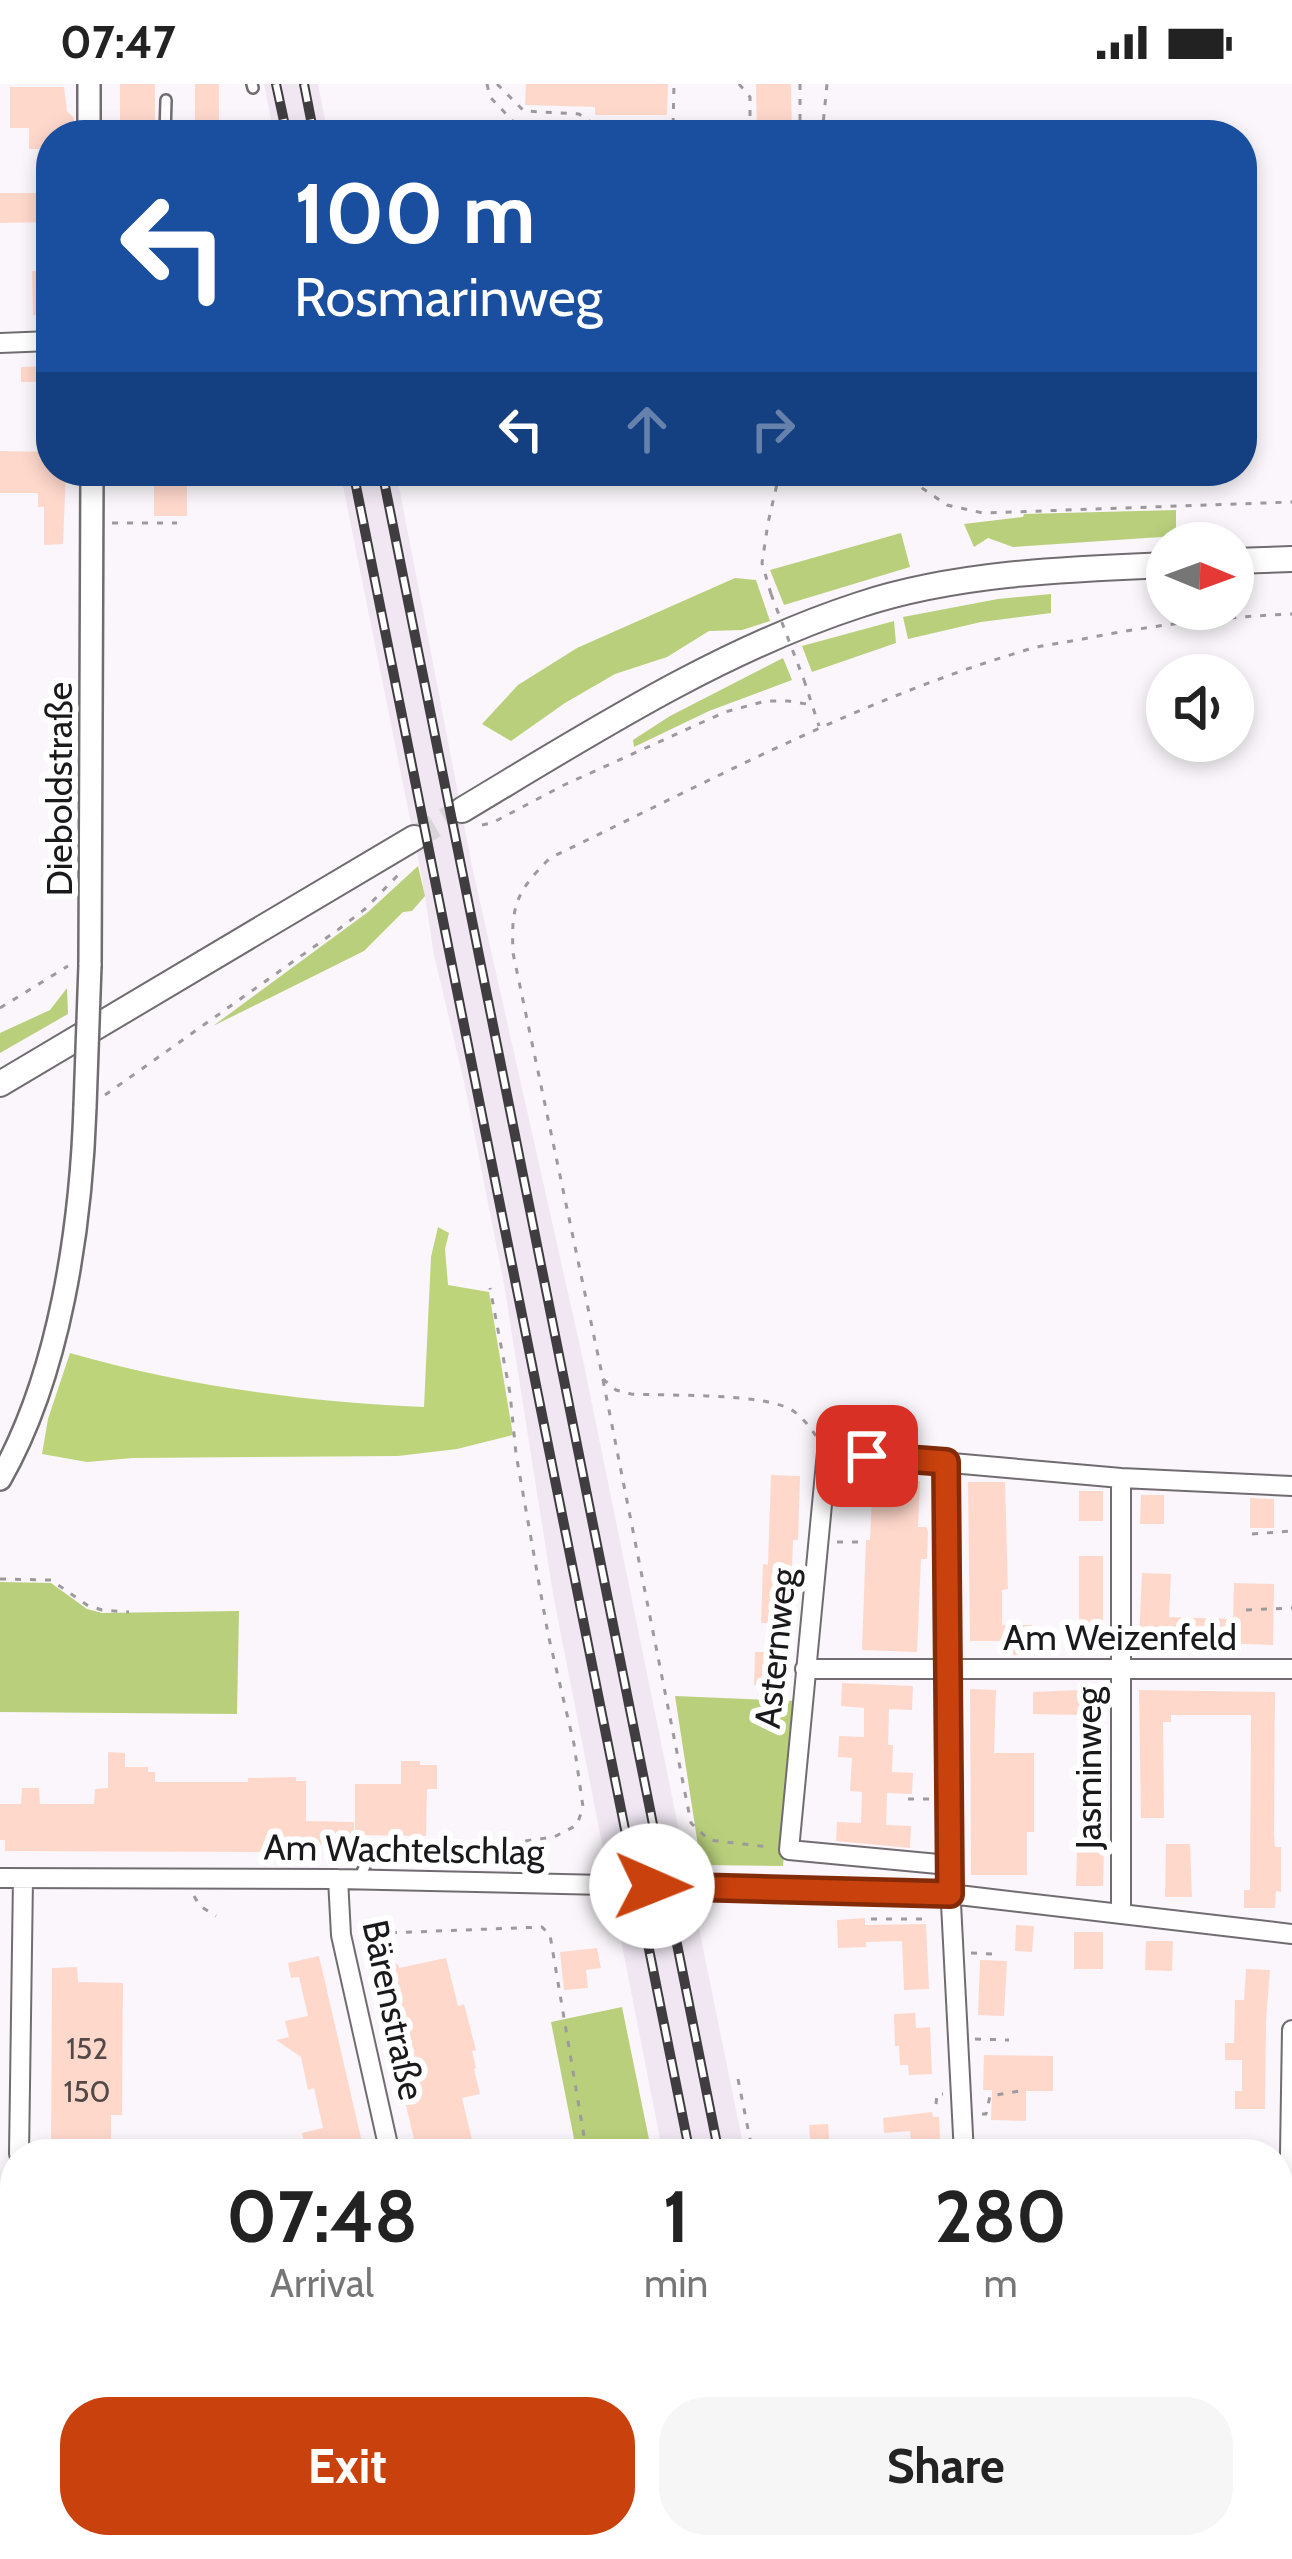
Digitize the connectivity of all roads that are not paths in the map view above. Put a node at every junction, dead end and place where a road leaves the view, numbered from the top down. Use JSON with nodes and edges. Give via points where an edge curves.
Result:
{"nodes":[{"id":1,"x":89,"y":84,"type":"edge"},
{"id":2,"x":166,"y":100,"type":"dead end"},
{"id":3,"x":88,"y":120,"type":"edge"},
{"id":4,"x":165,"y":120,"type":"edge"},
{"id":5,"x":36,"y":342,"type":"edge"},
{"id":6,"x":0,"y":343,"type":"edge"},
{"id":7,"x":92,"y":486,"type":"edge"},
{"id":8,"x":1292,"y":559,"type":"edge"},
{"id":9,"x":1254,"y":560,"type":"edge"},
{"id":10,"x":1146,"y":566,"type":"edge"},
{"id":11,"x":467,"y":819,"type":"tunnel mouth"},
{"id":12,"x":414,"y":838,"type":"tunnel mouth"},
{"id":13,"x":0,"y":1084,"type":"edge"},
{"id":14,"x":28,"y":1421,"type":"junction"},
{"id":15,"x":0,"y":1448,"type":"edge"},
{"id":16,"x":946,"y":1462,"type":"junction"},
{"id":17,"x":1121,"y":1478,"type":"junction"},
{"id":18,"x":0,"y":1479,"type":"edge"},
{"id":19,"x":1292,"y":1486,"type":"edge"},
{"id":20,"x":1292,"y":1669,"type":"edge"},
{"id":21,"x":805,"y":1670,"type":"junction"},
{"id":22,"x":1121,"y":1670,"type":"junction"},
{"id":23,"x":949,"y":1671,"type":"junction"},
{"id":24,"x":437,"y":1853,"type":"road end"},
{"id":25,"x":949,"y":1865,"type":"junction"},
{"id":26,"x":0,"y":1878,"type":"edge"},
{"id":27,"x":23,"y":1879,"type":"junction"},
{"id":28,"x":348,"y":1880,"type":"junction"},
{"id":29,"x":950,"y":1894,"type":"junction"},
{"id":30,"x":1120,"y":1914,"type":"junction"},
{"id":31,"x":1292,"y":1934,"type":"edge"},
{"id":32,"x":1292,"y":2030,"type":"edge"},
{"id":33,"x":19,"y":2139,"type":"edge"},
{"id":34,"x":387,"y":2139,"type":"edge"},
{"id":35,"x":963,"y":2139,"type":"edge"},
{"id":36,"x":1290,"y":2139,"type":"edge"}],
"edges":[{"from":1,"to":3,"type":"street"},
{"from":2,"to":4,"type":"lane"},
{"from":5,"to":6,"type":"street"},
{"from":7,"to":14,"type":"street","name":"Dieboldstraße","bridge":true,"via":[[85,1107],[66,1278]]},
{"from":8,"to":9,"type":"main road"},
{"from":10,"to":11,"type":"main road","via":[[991,578],[862,604],[750,648],[624,715]]},
{"from":12,"to":13,"type":"main road"},
{"from":14,"to":15,"type":"street"},
{"from":14,"to":18,"type":"street","name":"Dieboldstraße"},
{"from":16,"to":17,"type":"street"},
{"from":16,"to":21,"type":"street","name":"Asternweg","via":[[827,1453]]},
{"from":16,"to":23,"type":"street"},
{"from":17,"to":19,"type":"street"},
{"from":17,"to":22,"type":"street","name":"Jasminweg"},
{"from":20,"to":22,"type":"street","name":"Am Weizenfeld"},
{"from":21,"to":23,"type":"street","name":"Am Weizenfeld"},
{"from":21,"to":25,"type":"street","name":"Asternweg","via":[[789,1850]]},
{"from":22,"to":23,"type":"street","name":"Am Weizenfeld"},
{"from":22,"to":30,"type":"street","name":"Jasminweg"},
{"from":23,"to":25,"type":"street"},
{"from":24,"to":28,"type":"lane","via":[[368,1860]]},
{"from":25,"to":29,"type":"street"},
{"from":26,"to":27,"type":"street","name":"Am Wachtelschlag"},
{"from":27,"to":28,"type":"street","name":"Am Wachtelschlag"},
{"from":27,"to":33,"type":"street"},
{"from":28,"to":29,"type":"street","name":"Am Wachtelschlag","bridge":true},
{"from":28,"to":34,"type":"street","name":"Bärenstraße","via":[[341,1935]]},
{"from":29,"to":30,"type":"street","name":"Am Wachtelschlag"},
{"from":29,"to":35,"type":"street"},
{"from":30,"to":31,"type":"street","name":"Am Wachtelschlag"},
{"from":32,"to":36,"type":"street"}]}
